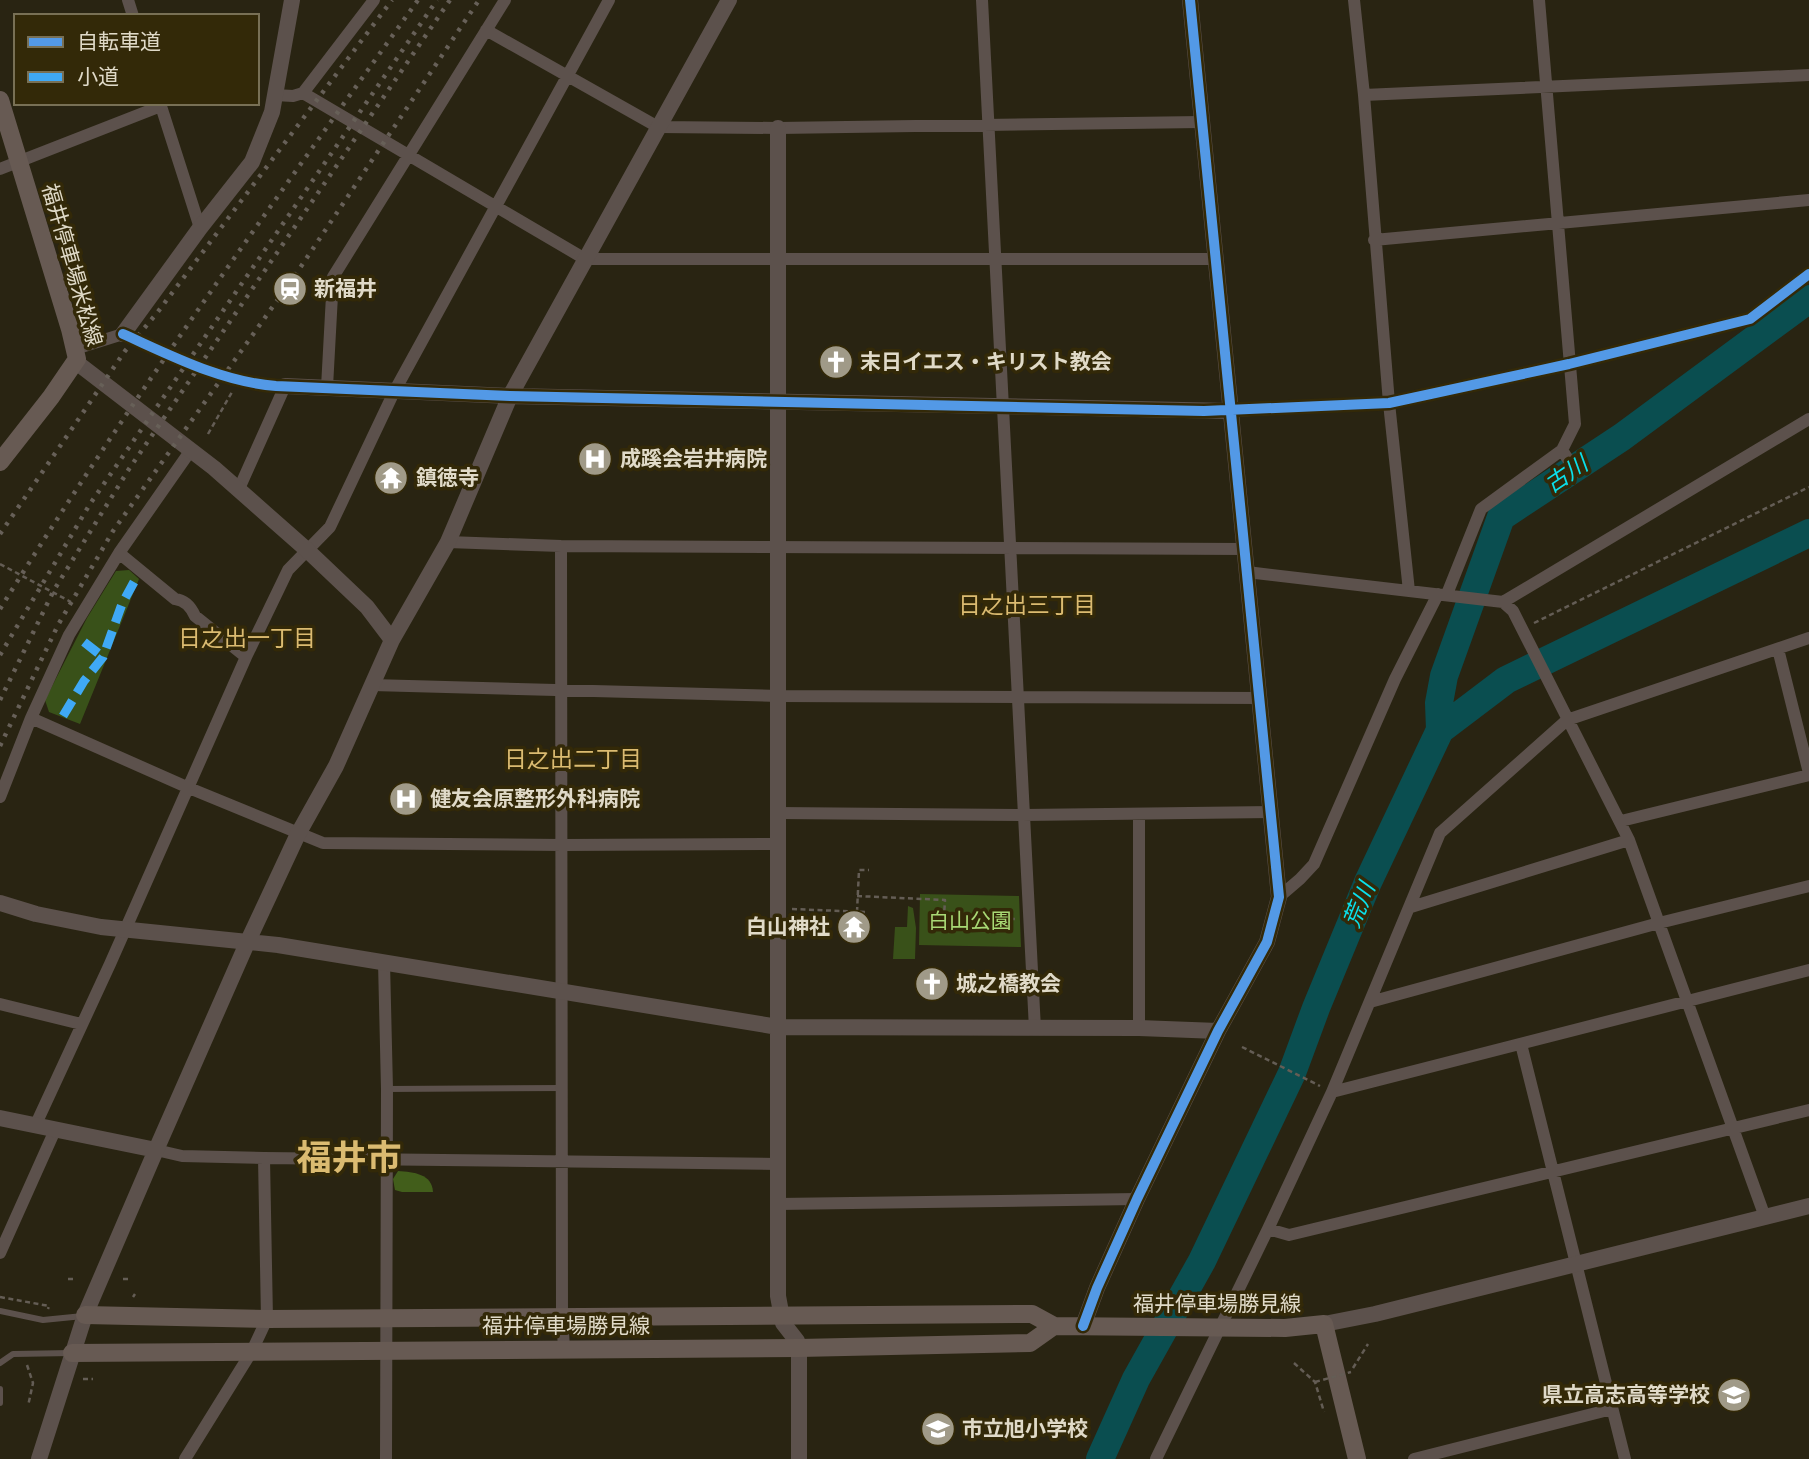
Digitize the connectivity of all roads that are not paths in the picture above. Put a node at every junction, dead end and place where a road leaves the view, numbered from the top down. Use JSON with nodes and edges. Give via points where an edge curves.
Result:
{"nodes":[{"id":1,"x":292,"y":0,"type":"edge"},
{"id":2,"x":374,"y":0,"type":"edge"},
{"id":3,"x":505,"y":0,"type":"edge"},
{"id":4,"x":609,"y":0,"type":"edge"},
{"id":5,"x":729,"y":0,"type":"edge"},
{"id":6,"x":982,"y":0,"type":"edge"},
{"id":7,"x":1190,"y":0,"type":"edge"},
{"id":8,"x":1354,"y":0,"type":"edge"},
{"id":9,"x":1538,"y":0,"type":"edge"},
{"id":10,"x":486,"y":30,"type":"junction"},
{"id":11,"x":1809,"y":75,"type":"edge"},
{"id":12,"x":568,"y":76,"type":"junction"},
{"id":13,"x":1546,"y":88,"type":"junction"},
{"id":14,"x":303,"y":93,"type":"junction"},
{"id":15,"x":275,"y":95,"type":"junction"},
{"id":16,"x":1364,"y":95,"type":"junction"},
{"id":17,"x":0,"y":100,"type":"edge"},
{"id":18,"x":160,"y":105,"type":"edge"},
{"id":19,"x":1201,"y":122,"type":"junction"},
{"id":20,"x":988,"y":125,"type":"junction"},
{"id":21,"x":658,"y":127,"type":"junction"},
{"id":22,"x":778,"y":128,"type":"junction"},
{"id":23,"x":409,"y":156,"type":"junction"},
{"id":24,"x":18,"y":161,"type":"junction"},
{"id":25,"x":0,"y":169,"type":"edge"},
{"id":26,"x":1809,"y":200,"type":"edge"},
{"id":27,"x":496,"y":206,"type":"junction"},
{"id":28,"x":1556,"y":224,"type":"junction"},
{"id":29,"x":200,"y":228,"type":"junction"},
{"id":30,"x":1374,"y":240,"type":"junction"},
{"id":31,"x":780,"y":259,"type":"junction"},
{"id":32,"x":995,"y":259,"type":"junction"},
{"id":33,"x":1214,"y":259,"type":"junction"},
{"id":34,"x":585,"y":260,"type":"junction"},
{"id":35,"x":1809,"y":274,"type":"edge"},
{"id":36,"x":123,"y":334,"type":"junction"},
{"id":37,"x":75,"y":355,"type":"junction"},
{"id":38,"x":1569,"y":364,"type":"junction"},
{"id":39,"x":285,"y":386,"type":"junction"},
{"id":40,"x":327,"y":387,"type":"junction"},
{"id":41,"x":394,"y":392,"type":"junction"},
{"id":42,"x":510,"y":396,"type":"junction"},
{"id":43,"x":779,"y":402,"type":"junction"},
{"id":44,"x":1388,"y":402,"type":"junction"},
{"id":45,"x":1003,"y":407,"type":"junction"},
{"id":46,"x":1231,"y":411,"type":"junction"},
{"id":47,"x":1809,"y":419,"type":"edge"},
{"id":48,"x":191,"y":450,"type":"junction"},
{"id":49,"x":4,"y":451,"type":"edge"},
{"id":50,"x":1564,"y":454,"type":"junction"},
{"id":51,"x":1576,"y":472,"type":"dead end"},
{"id":52,"x":239,"y":491,"type":"junction"},
{"id":53,"x":448,"y":542,"type":"junction"},
{"id":54,"x":561,"y":546,"type":"junction"},
{"id":55,"x":777,"y":546,"type":"junction"},
{"id":56,"x":1010,"y":547,"type":"junction"},
{"id":57,"x":1245,"y":549,"type":"junction"},
{"id":58,"x":307,"y":550,"type":"junction"},
{"id":59,"x":119,"y":553,"type":"junction"},
{"id":60,"x":1247,"y":572,"type":"junction"},
{"id":61,"x":1409,"y":591,"type":"junction"},
{"id":62,"x":1447,"y":595,"type":"junction"},
{"id":63,"x":1503,"y":602,"type":"junction"},
{"id":64,"x":1809,"y":638,"type":"edge"},
{"id":65,"x":392,"y":640,"type":"junction"},
{"id":66,"x":1778,"y":649,"type":"junction"},
{"id":67,"x":246,"y":657,"type":"junction"},
{"id":68,"x":372,"y":685,"type":"junction"},
{"id":69,"x":562,"y":692,"type":"junction"},
{"id":70,"x":779,"y":696,"type":"junction"},
{"id":71,"x":1018,"y":696,"type":"junction"},
{"id":72,"x":1260,"y":698,"type":"junction"},
{"id":73,"x":31,"y":718,"type":"junction"},
{"id":74,"x":1567,"y":720,"type":"junction"},
{"id":75,"x":1809,"y":774,"type":"edge"},
{"id":76,"x":188,"y":788,"type":"junction"},
{"id":77,"x":0,"y":797,"type":"edge"},
{"id":78,"x":1272,"y":812,"type":"junction"},
{"id":79,"x":778,"y":813,"type":"junction"},
{"id":80,"x":1139,"y":814,"type":"junction"},
{"id":81,"x":1024,"y":815,"type":"junction"},
{"id":82,"x":1621,"y":821,"type":"junction"},
{"id":83,"x":298,"y":834,"type":"junction"},
{"id":84,"x":1629,"y":840,"type":"junction"},
{"id":85,"x":778,"y":844,"type":"junction"},
{"id":86,"x":563,"y":845,"type":"junction"},
{"id":87,"x":1809,"y":886,"type":"edge"},
{"id":88,"x":1279,"y":897,"type":"junction"},
{"id":89,"x":0,"y":903,"type":"edge"},
{"id":90,"x":1411,"y":906,"type":"junction"},
{"id":91,"x":1659,"y":923,"type":"junction"},
{"id":92,"x":124,"y":930,"type":"junction"},
{"id":93,"x":248,"y":941,"type":"junction"},
{"id":94,"x":384,"y":962,"type":"junction"},
{"id":95,"x":1809,"y":970,"type":"edge"},
{"id":96,"x":563,"y":991,"type":"junction"},
{"id":97,"x":1687,"y":1001,"type":"junction"},
{"id":98,"x":1370,"y":1002,"type":"junction"},
{"id":99,"x":0,"y":1004,"type":"edge"},
{"id":100,"x":81,"y":1024,"type":"junction"},
{"id":101,"x":778,"y":1027,"type":"junction"},
{"id":102,"x":1139,"y":1028,"type":"junction"},
{"id":103,"x":1035,"y":1029,"type":"junction"},
{"id":104,"x":1218,"y":1031,"type":"junction"},
{"id":105,"x":1521,"y":1044,"type":"junction"},
{"id":106,"x":563,"y":1088,"type":"junction"},
{"id":107,"x":387,"y":1089,"type":"junction"},
{"id":108,"x":1329,"y":1090,"type":"junction"},
{"id":109,"x":1809,"y":1110,"type":"edge"},
{"id":110,"x":0,"y":1118,"type":"edge"},
{"id":111,"x":36,"y":1124,"type":"junction"},
{"id":112,"x":56,"y":1128,"type":"junction"},
{"id":113,"x":1734,"y":1129,"type":"junction"},
{"id":114,"x":156,"y":1150,"type":"junction"},
{"id":115,"x":264,"y":1158,"type":"junction"},
{"id":116,"x":386,"y":1159,"type":"junction"},
{"id":117,"x":562,"y":1161,"type":"junction"},
{"id":118,"x":778,"y":1164,"type":"junction"},
{"id":119,"x":1553,"y":1171,"type":"junction"},
{"id":120,"x":1138,"y":1199,"type":"junction"},
{"id":121,"x":778,"y":1204,"type":"junction"},
{"id":122,"x":1809,"y":1206,"type":"edge"},
{"id":123,"x":1765,"y":1217,"type":"junction"},
{"id":124,"x":1268,"y":1229,"type":"junction"},
{"id":125,"x":0,"y":1253,"type":"edge"},
{"id":126,"x":1576,"y":1265,"type":"junction"},
{"id":127,"x":0,"y":1311,"type":"edge"},
{"id":128,"x":85,"y":1315,"type":"junction"},
{"id":129,"x":780,"y":1316,"type":"junction"},
{"id":130,"x":385,"y":1317,"type":"junction"},
{"id":131,"x":562,"y":1317,"type":"junction"},
{"id":132,"x":267,"y":1319,"type":"junction"},
{"id":133,"x":1324,"y":1324,"type":"junction"},
{"id":134,"x":1054,"y":1326,"type":"junction"},
{"id":135,"x":1083,"y":1326,"type":"junction"},
{"id":136,"x":1216,"y":1327,"type":"junction"},
{"id":137,"x":564,"y":1348,"type":"junction"},
{"id":138,"x":799,"y":1348,"type":"junction"},
{"id":139,"x":385,"y":1350,"type":"junction"},
{"id":140,"x":252,"y":1351,"type":"junction"},
{"id":141,"x":72,"y":1353,"type":"junction"},
{"id":142,"x":0,"y":1363,"type":"edge"},
{"id":143,"x":0,"y":1390,"type":"edge"},
{"id":144,"x":0,"y":1403,"type":"edge"},
{"id":145,"x":1612,"y":1409,"type":"junction"},
{"id":146,"x":39,"y":1459,"type":"edge"},
{"id":147,"x":185,"y":1459,"type":"edge"},
{"id":148,"x":386,"y":1459,"type":"edge"},
{"id":149,"x":799,"y":1459,"type":"edge"},
{"id":150,"x":1156,"y":1459,"type":"edge"},
{"id":151,"x":1357,"y":1459,"type":"edge"},
{"id":152,"x":1414,"y":1459,"type":"edge"},
{"id":153,"x":1625,"y":1459,"type":"edge"}],
"edges":[{"from":1,"to":15,"type":"street"},
{"from":2,"to":14,"type":"street"},
{"from":3,"to":10,"type":"street"},
{"from":4,"to":12,"type":"street"},
{"from":5,"to":21,"type":"street"},
{"from":6,"to":20,"type":"street"},
{"from":7,"to":19,"type":"street"},
{"from":8,"to":16,"type":"street"},
{"from":9,"to":13,"type":"street"},
{"from":10,"to":12,"type":"street"},
{"from":10,"to":23,"type":"street"},
{"from":11,"to":13,"type":"street"},
{"from":12,"to":21,"type":"street"},
{"from":12,"to":27,"type":"street"},
{"from":13,"to":16,"type":"street"},
{"from":13,"to":28,"type":"street"},
{"from":14,"to":15,"type":"street"},
{"from":14,"to":23,"type":"street"},
{"from":15,"to":29,"type":"street","via":[[252,162]]},
{"from":16,"to":30,"type":"street"},
{"from":17,"to":24,"type":"main road","name":"福井停車場米松線"},
{"from":18,"to":24,"type":"street"},
{"from":18,"to":29,"type":"street"},
{"from":19,"to":20,"type":"street"},
{"from":19,"to":33,"type":"street"},
{"from":20,"to":22,"type":"street"},
{"from":20,"to":32,"type":"street"},
{"from":21,"to":22,"type":"street"},
{"from":21,"to":34,"type":"street"},
{"from":22,"to":31,"type":"street"},
{"from":23,"to":27,"type":"street"},
{"from":23,"to":40,"type":"street","via":[[333,277]]},
{"from":24,"to":25,"type":"street"},
{"from":24,"to":37,"type":"main road","name":"福井停車場米松線"},
{"from":26,"to":28,"type":"street"},
{"from":27,"to":34,"type":"street"},
{"from":27,"to":41,"type":"street"},
{"from":28,"to":30,"type":"street"},
{"from":28,"to":38,"type":"street"},
{"from":29,"to":36,"type":"street"},
{"from":30,"to":44,"type":"street"},
{"from":31,"to":32,"type":"street"},
{"from":31,"to":34,"type":"street"},
{"from":31,"to":43,"type":"street"},
{"from":32,"to":33,"type":"street"},
{"from":32,"to":45,"type":"street"},
{"from":33,"to":46,"type":"street"},
{"from":34,"to":42,"type":"street"},
{"from":35,"to":38,"type":"street","via":[[1750,319]]},
{"from":36,"to":37,"type":"street"},
{"from":36,"to":39,"type":"street","via":[[195,366],[239,380]]},
{"from":37,"to":48,"type":"street"},
{"from":37,"to":49,"type":"main road","name":"福井停車場米松線"},
{"from":38,"to":44,"type":"street"},
{"from":38,"to":50,"type":"street","via":[[1575,424]]},
{"from":39,"to":40,"type":"street"},
{"from":39,"to":52,"type":"street"},
{"from":40,"to":41,"type":"street"},
{"from":41,"to":42,"type":"street"},
{"from":41,"to":58,"type":"street","via":[[330,527]]},
{"from":42,"to":43,"type":"street"},
{"from":42,"to":53,"type":"street"},
{"from":43,"to":45,"type":"street"},
{"from":43,"to":55,"type":"street"},
{"from":44,"to":46,"type":"street"},
{"from":44,"to":61,"type":"street"},
{"from":45,"to":46,"type":"street"},
{"from":45,"to":56,"type":"street"},
{"from":46,"to":57,"type":"street"},
{"from":47,"to":63,"type":"street"},
{"from":48,"to":52,"type":"street"},
{"from":48,"to":59,"type":"street"},
{"from":50,"to":51,"type":"street"},
{"from":50,"to":62,"type":"street","via":[[1482,509]]},
{"from":52,"to":58,"type":"street"},
{"from":53,"to":54,"type":"street"},
{"from":53,"to":65,"type":"street"},
{"from":54,"to":55,"type":"street"},
{"from":54,"to":69,"type":"street"},
{"from":55,"to":56,"type":"street"},
{"from":55,"to":70,"type":"street"},
{"from":56,"to":57,"type":"street"},
{"from":56,"to":71,"type":"street"},
{"from":57,"to":60,"type":"street"},
{"from":58,"to":65,"type":"street","via":[[373,613]]},
{"from":58,"to":67,"type":"street","via":[[288,570]]},
{"from":59,"to":67,"type":"street","via":[[192,608],[195,616]]},
{"from":59,"to":73,"type":"street","via":[[56,662]]},
{"from":60,"to":61,"type":"street"},
{"from":60,"to":72,"type":"street"},
{"from":61,"to":62,"type":"street"},
{"from":62,"to":63,"type":"street"},
{"from":62,"to":88,"type":"street","via":[[1395,679],[1314,864]]},
{"from":63,"to":74,"type":"street","via":[[1513,611]]},
{"from":64,"to":66,"type":"street"},
{"from":65,"to":68,"type":"street"},
{"from":66,"to":74,"type":"street"},
{"from":66,"to":75,"type":"street"},
{"from":67,"to":76,"type":"street"},
{"from":68,"to":69,"type":"street"},
{"from":68,"to":83,"type":"street"},
{"from":69,"to":70,"type":"street"},
{"from":69,"to":86,"type":"street"},
{"from":70,"to":71,"type":"street"},
{"from":70,"to":79,"type":"street"},
{"from":71,"to":72,"type":"street"},
{"from":71,"to":81,"type":"street"},
{"from":72,"to":78,"type":"street"},
{"from":73,"to":76,"type":"street"},
{"from":73,"to":77,"type":"street"},
{"from":74,"to":82,"type":"street"},
{"from":74,"to":90,"type":"street","via":[[1440,833]]},
{"from":75,"to":82,"type":"street"},
{"from":76,"to":83,"type":"street"},
{"from":76,"to":92,"type":"street"},
{"from":78,"to":80,"type":"street"},
{"from":78,"to":88,"type":"street"},
{"from":79,"to":81,"type":"street"},
{"from":79,"to":85,"type":"street"},
{"from":80,"to":81,"type":"street"},
{"from":80,"to":102,"type":"street"},
{"from":81,"to":103,"type":"street"},
{"from":82,"to":84,"type":"street"},
{"from":83,"to":86,"type":"street","via":[[323,843]]},
{"from":83,"to":93,"type":"street"},
{"from":84,"to":90,"type":"street"},
{"from":84,"to":91,"type":"street"},
{"from":85,"to":86,"type":"street"},
{"from":85,"to":101,"type":"street"},
{"from":86,"to":96,"type":"street"},
{"from":87,"to":91,"type":"street"},
{"from":88,"to":104,"type":"street","via":[[1267,942]]},
{"from":89,"to":92,"type":"street"},
{"from":90,"to":98,"type":"street"},
{"from":91,"to":97,"type":"street"},
{"from":91,"to":98,"type":"street"},
{"from":92,"to":93,"type":"street"},
{"from":92,"to":100,"type":"street"},
{"from":93,"to":94,"type":"street"},
{"from":93,"to":114,"type":"street"},
{"from":94,"to":96,"type":"street"},
{"from":94,"to":107,"type":"street"},
{"from":95,"to":97,"type":"street"},
{"from":96,"to":101,"type":"street"},
{"from":96,"to":106,"type":"street"},
{"from":97,"to":105,"type":"street"},
{"from":97,"to":113,"type":"street"},
{"from":98,"to":108,"type":"street"},
{"from":99,"to":100,"type":"street"},
{"from":100,"to":111,"type":"street"},
{"from":101,"to":103,"type":"street"},
{"from":101,"to":118,"type":"street"},
{"from":102,"to":103,"type":"street"},
{"from":102,"to":104,"type":"street"},
{"from":104,"to":120,"type":"street"},
{"from":105,"to":108,"type":"street"},
{"from":105,"to":119,"type":"street"},
{"from":106,"to":107,"type":"lane"},
{"from":106,"to":117,"type":"street"},
{"from":107,"to":116,"type":"street"},
{"from":108,"to":124,"type":"street"},
{"from":109,"to":113,"type":"street"},
{"from":110,"to":111,"type":"street"},
{"from":111,"to":112,"type":"street"},
{"from":112,"to":114,"type":"street"},
{"from":112,"to":125,"type":"street"},
{"from":113,"to":119,"type":"street"},
{"from":113,"to":123,"type":"street"},
{"from":114,"to":115,"type":"street","via":[[182,1156]]},
{"from":114,"to":128,"type":"street"},
{"from":115,"to":116,"type":"street"},
{"from":115,"to":132,"type":"street"},
{"from":116,"to":117,"type":"street"},
{"from":116,"to":130,"type":"street"},
{"from":117,"to":118,"type":"street"},
{"from":117,"to":131,"type":"street"},
{"from":118,"to":121,"type":"street"},
{"from":119,"to":124,"type":"street","via":[[1289,1236]]},
{"from":119,"to":126,"type":"street"},
{"from":120,"to":121,"type":"street"},
{"from":120,"to":135,"type":"street"},
{"from":121,"to":129,"type":"street"},
{"from":122,"to":123,"type":"street"},
{"from":123,"to":126,"type":"street"},
{"from":124,"to":136,"type":"street"},
{"from":126,"to":133,"type":"street"},
{"from":126,"to":145,"type":"street"},
{"from":127,"to":128,"type":"lane","via":[[43,1320]]},
{"from":128,"to":132,"type":"main road","name":"福井停車場勝見線"},
{"from":128,"to":141,"type":"street"},
{"from":129,"to":131,"type":"main road","name":"福井停車場勝見線"},
{"from":129,"to":134,"type":"main road","name":"福井停車場勝見線","via":[[1032,1314]]},
{"from":129,"to":138,"type":"street"},
{"from":130,"to":131,"type":"main road","name":"福井停車場勝見線"},
{"from":130,"to":132,"type":"main road","name":"福井停車場勝見線"},
{"from":130,"to":139,"type":"street"},
{"from":131,"to":137,"type":"street"},
{"from":132,"to":140,"type":"street"},
{"from":133,"to":136,"type":"main road","name":"福井停車場勝見線"},
{"from":133,"to":151,"type":"main road","name":"福井停車場勝見線"},
{"from":134,"to":135,"type":"main road","name":"福井停車場勝見線"},
{"from":134,"to":138,"type":"main road","name":"福井停車場勝見線","via":[[1031,1343]]},
{"from":135,"to":136,"type":"main road","name":"福井停車場勝見線"},
{"from":136,"to":150,"type":"street"},
{"from":137,"to":138,"type":"main road","name":"福井停車場勝見線"},
{"from":137,"to":139,"type":"main road","name":"福井停車場勝見線"},
{"from":138,"to":149,"type":"street"},
{"from":139,"to":140,"type":"main road","name":"福井停車場勝見線"},
{"from":139,"to":148,"type":"street"},
{"from":140,"to":141,"type":"main road","name":"福井停車場勝見線"},
{"from":140,"to":147,"type":"street"},
{"from":141,"to":142,"type":"lane","via":[[13,1354]]},
{"from":141,"to":146,"type":"street"},
{"from":143,"to":144,"type":"lane"},
{"from":145,"to":152,"type":"street"},
{"from":145,"to":153,"type":"street"}]}
